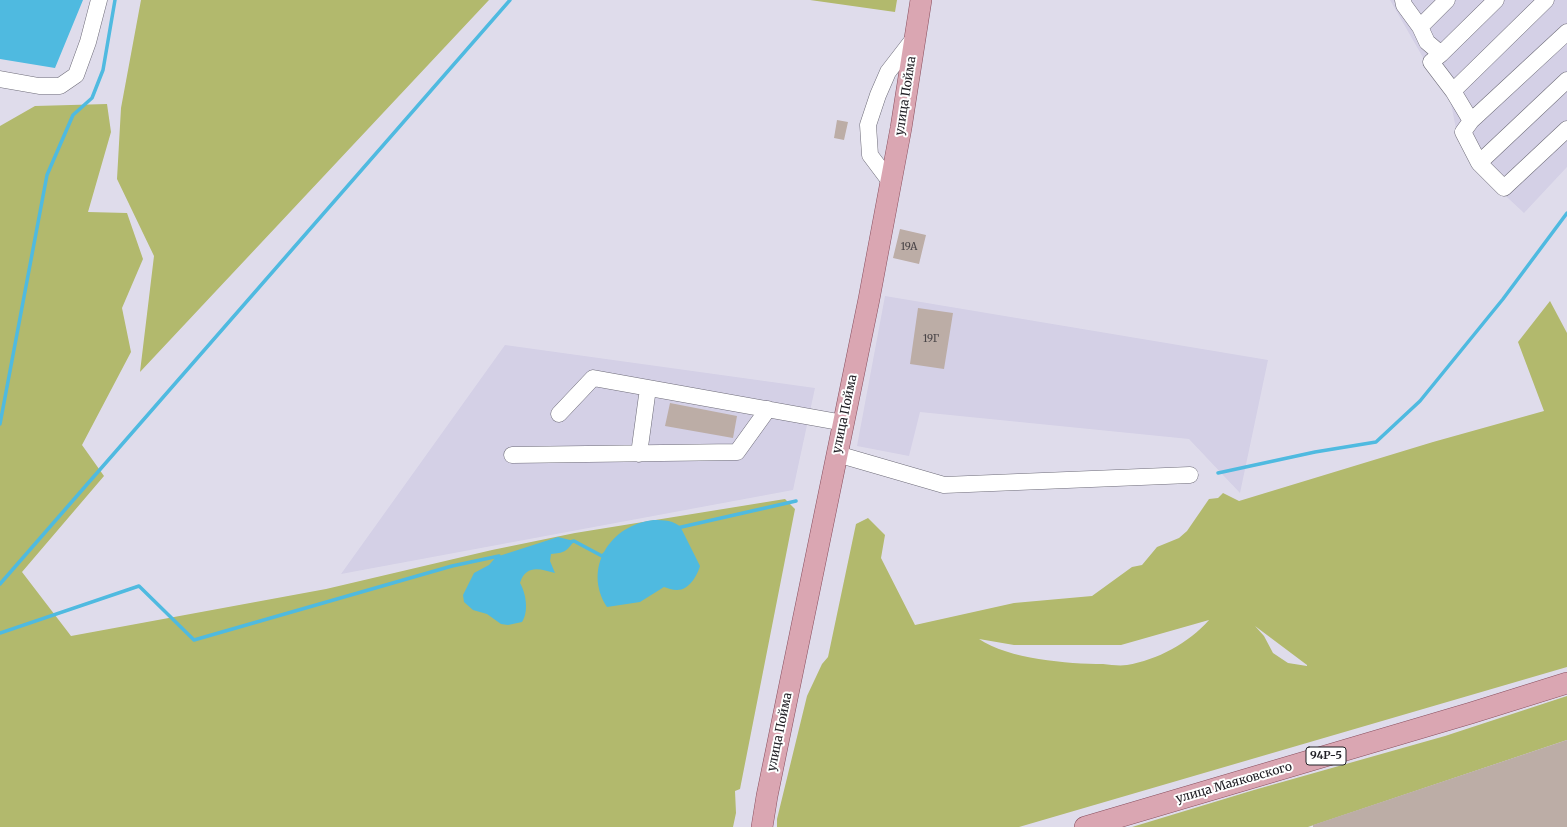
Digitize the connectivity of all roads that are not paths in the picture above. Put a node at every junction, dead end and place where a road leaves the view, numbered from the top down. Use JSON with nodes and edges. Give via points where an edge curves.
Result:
{"nodes":[{"id":1,"x":99,"y":0,"type":"edge"},
{"id":2,"x":921,"y":0,"type":"edge"},
{"id":3,"x":1403,"y":0,"type":"edge"},
{"id":4,"x":1447,"y":0,"type":"edge"},
{"id":5,"x":1496,"y":0,"type":"edge"},
{"id":6,"x":1546,"y":0,"type":"edge"},
{"id":7,"x":1420,"y":27,"type":"junction"},
{"id":8,"x":1567,"y":32,"type":"edge"},
{"id":9,"x":916,"y":36,"type":"junction"},
{"id":10,"x":1441,"y":54,"type":"junction"},
{"id":11,"x":0,"y":79,"type":"edge"},
{"id":12,"x":1567,"y":80,"type":"edge"},
{"id":13,"x":1453,"y":91,"type":"junction"},
{"id":14,"x":1471,"y":121,"type":"junction"},
{"id":15,"x":1567,"y":129,"type":"edge"},
{"id":16,"x":1479,"y":163,"type":"junction"},
{"id":17,"x":891,"y":183,"type":"junction"},
{"id":18,"x":648,"y":388,"type":"junction"},
{"id":19,"x":768,"y":409,"type":"junction"},
{"id":20,"x":559,"y":414,"type":"dead end"},
{"id":21,"x":844,"y":423,"type":"junction"},
{"id":22,"x":639,"y":454,"type":"junction"},
{"id":23,"x":837,"y":454,"type":"junction"},
{"id":24,"x":512,"y":455,"type":"dead end"},
{"id":25,"x":1190,"y":475,"type":"dead end"},
{"id":26,"x":1567,"y":684,"type":"edge"},
{"id":27,"x":762,"y":827,"type":"edge"},
{"id":28,"x":1085,"y":827,"type":"edge"}],
"edges":[{"from":1,"to":11,"type":"street","via":[[76,75],[60,86],[39,86]]},
{"from":2,"to":9,"type":"main road","name":"улица Пойма"},
{"from":3,"to":7,"type":"street"},
{"from":4,"to":7,"type":"street"},
{"from":5,"to":10,"type":"street"},
{"from":6,"to":13,"type":"street"},
{"from":7,"to":10,"type":"street","via":[[1427,42]]},
{"from":8,"to":14,"type":"street"},
{"from":9,"to":17,"type":"main road","name":"улица Пойма"},
{"from":9,"to":17,"type":"street","via":[[888,72],[868,125],[870,155]]},
{"from":10,"to":13,"type":"street","via":[[1431,62]]},
{"from":12,"to":16,"type":"street"},
{"from":13,"to":14,"type":"street"},
{"from":14,"to":16,"type":"street","via":[[1463,132]]},
{"from":15,"to":16,"type":"street","via":[[1504,188]]},
{"from":17,"to":21,"type":"main road","name":"улица Пойма"},
{"from":18,"to":19,"type":"street"},
{"from":18,"to":20,"type":"street","via":[[593,378]]},
{"from":18,"to":22,"type":"street"},
{"from":19,"to":21,"type":"street"},
{"from":19,"to":22,"type":"street","via":[[737,452]]},
{"from":21,"to":23,"type":"main road","name":"улица Пойма"},
{"from":22,"to":24,"type":"street"},
{"from":23,"to":25,"type":"street","via":[[944,485]]},
{"from":23,"to":27,"type":"main road","name":"улица Пойма"},
{"from":26,"to":28,"type":"main road","name":"улица Маяковского","number":"94Р-5"}]}
